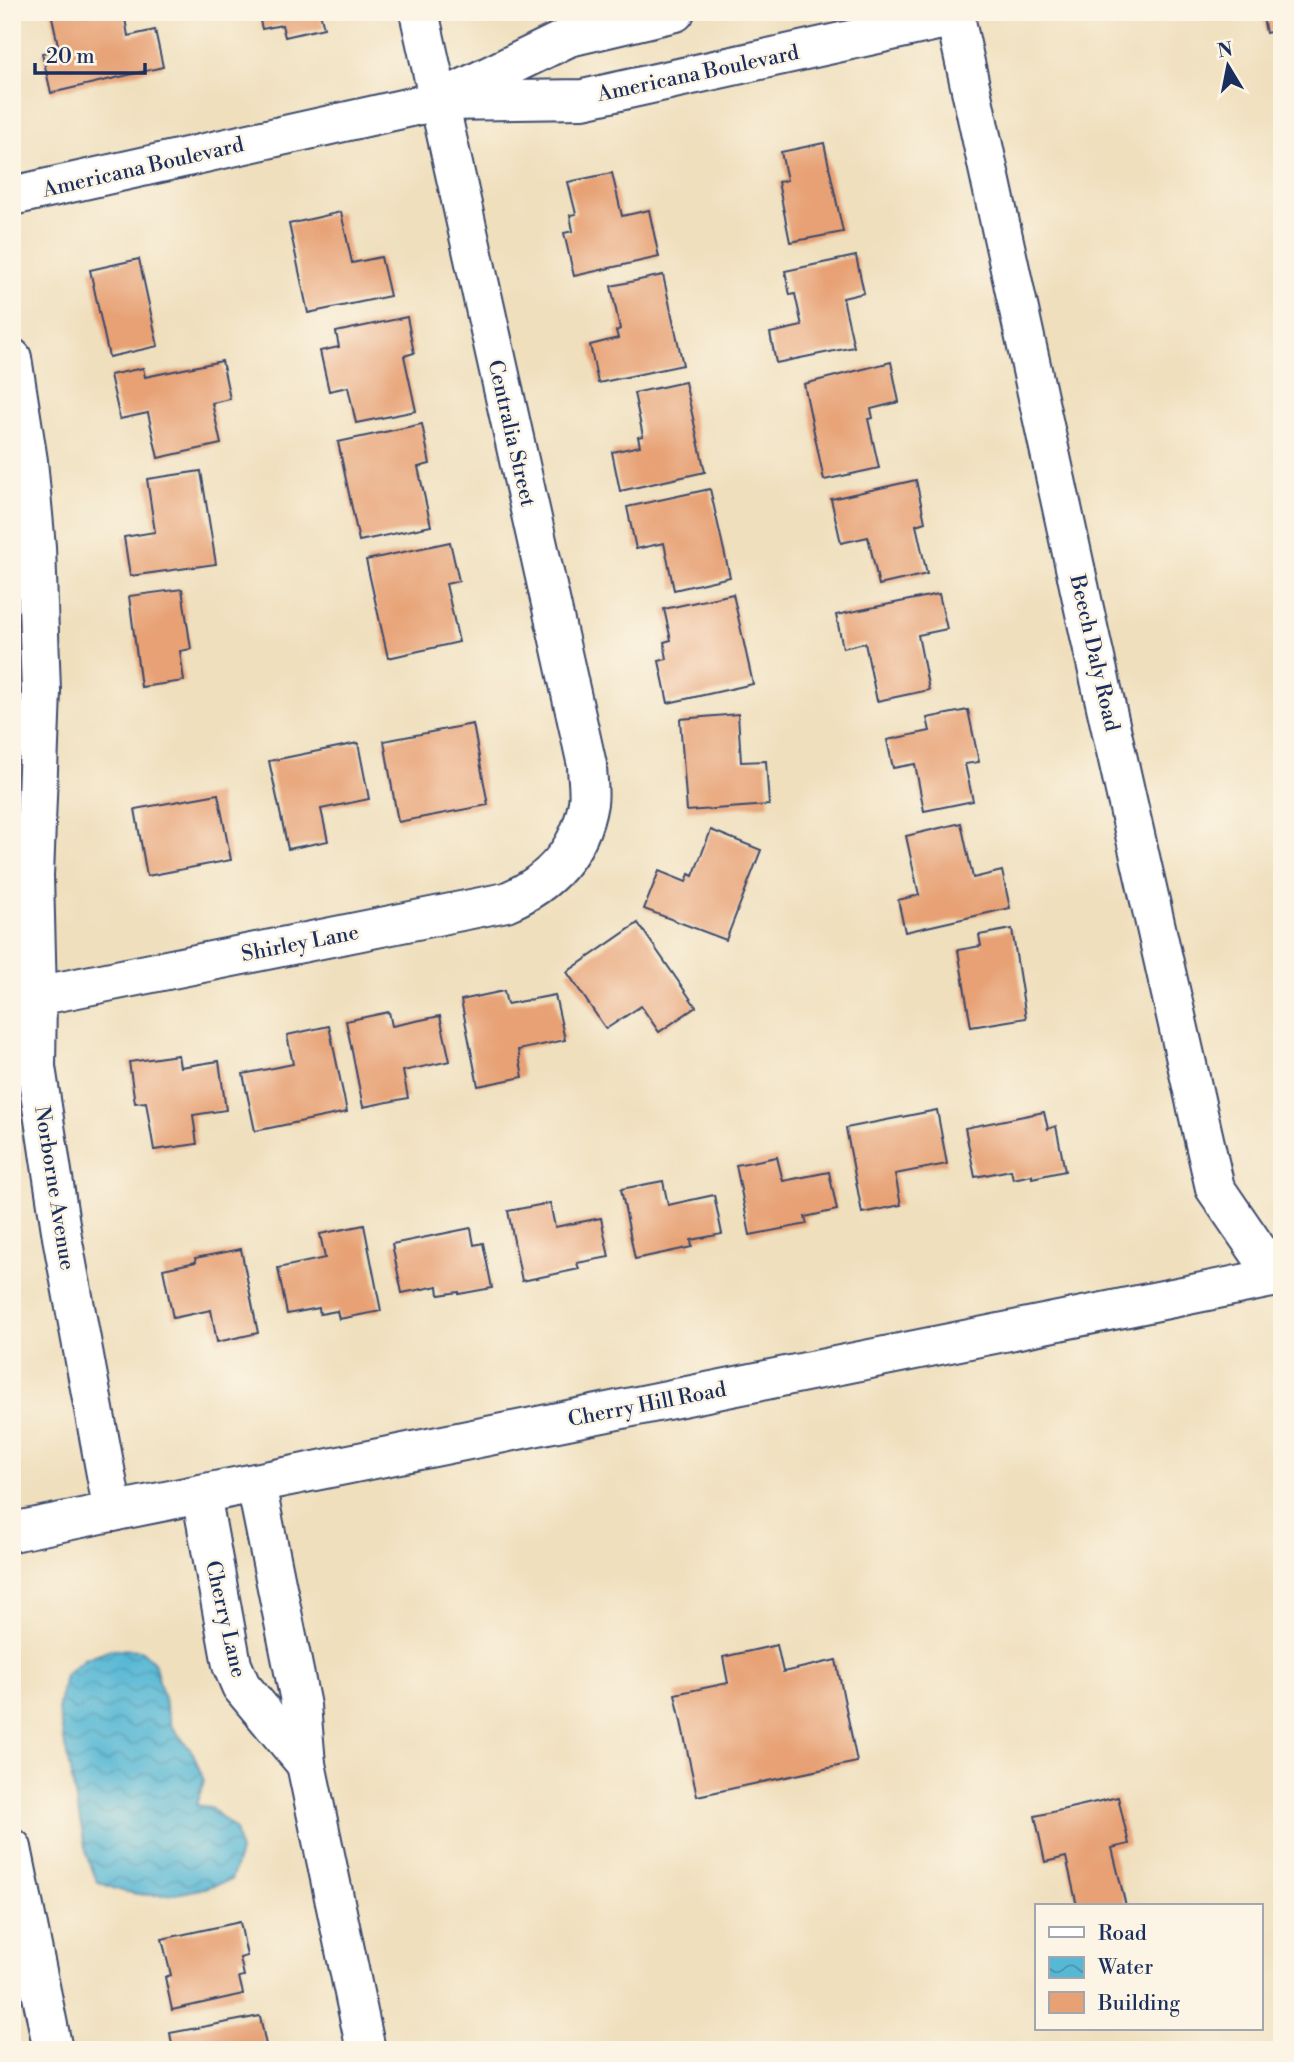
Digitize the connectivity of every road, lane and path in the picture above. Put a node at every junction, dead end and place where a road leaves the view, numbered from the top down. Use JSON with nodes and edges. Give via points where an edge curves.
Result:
{"nodes":[{"id":1,"x":419,"y":12,"type":"edge"},
{"id":2,"x":675,"y":12,"type":"edge"},
{"id":3,"x":955,"y":15,"type":"edge"},
{"id":4,"x":438,"y":101,"type":"junction"},
{"id":5,"x":12,"y":196,"type":"edge"},
{"id":6,"x":12,"y":358,"type":"edge"},
{"id":7,"x":570,"y":852,"type":"joint"},
{"id":8,"x":25,"y":998,"type":"edge"},
{"id":9,"x":1280,"y":1283,"type":"edge"},
{"id":10,"x":256,"y":1484,"type":"junction"},
{"id":11,"x":201,"y":1494,"type":"junction"},
{"id":12,"x":113,"y":1512,"type":"junction"},
{"id":13,"x":12,"y":1532,"type":"edge"},
{"id":14,"x":306,"y":1764,"type":"junction"},
{"id":15,"x":12,"y":1848,"type":"edge"},
{"id":16,"x":53,"y":2050,"type":"edge"},
{"id":17,"x":366,"y":2050,"type":"edge"}],
"edges":[{"from":1,"to":4,"type":"street","name":"Centralia Street"},
{"from":2,"to":4,"type":"street","name":"Americana Boulevard","via":[[569,37]]},
{"from":3,"to":4,"type":"street","name":"Americana Boulevard","via":[[583,99]]},
{"from":3,"to":9,"type":"street","name":"Beech Daly Road","via":[[1215,1188]]},
{"from":4,"to":5,"type":"street","name":"Americana Boulevard"},
{"from":4,"to":7,"type":"street","name":"Centralia Street","via":[[587,765],[588,802]]},
{"from":6,"to":8,"type":"street","name":"Norborne Avenue","via":[[37,560],[41,691]]},
{"from":7,"to":8,"type":"street","name":"Shirley Lane","via":[[549,877],[506,902]]},
{"from":8,"to":12,"type":"street","name":"Norborne Avenue","via":[[61,1237]]},
{"from":9,"to":10,"type":"street","name":"Cherry Hill Road"},
{"from":10,"to":11,"type":"street","name":"Cherry Hill Road"},
{"from":10,"to":14,"type":"street","name":"Cherry Lane","via":[[301,1706]]},
{"from":11,"to":12,"type":"street","name":"Cherry Hill Road"},
{"from":11,"to":14,"type":"street","name":"Cherry Lane","via":[[232,1665],[241,1686]]},
{"from":12,"to":13,"type":"street","name":"Cherry Hill Road"},
{"from":14,"to":17,"type":"street","name":"Cherry Lane"},
{"from":15,"to":16,"type":"street"}]}
